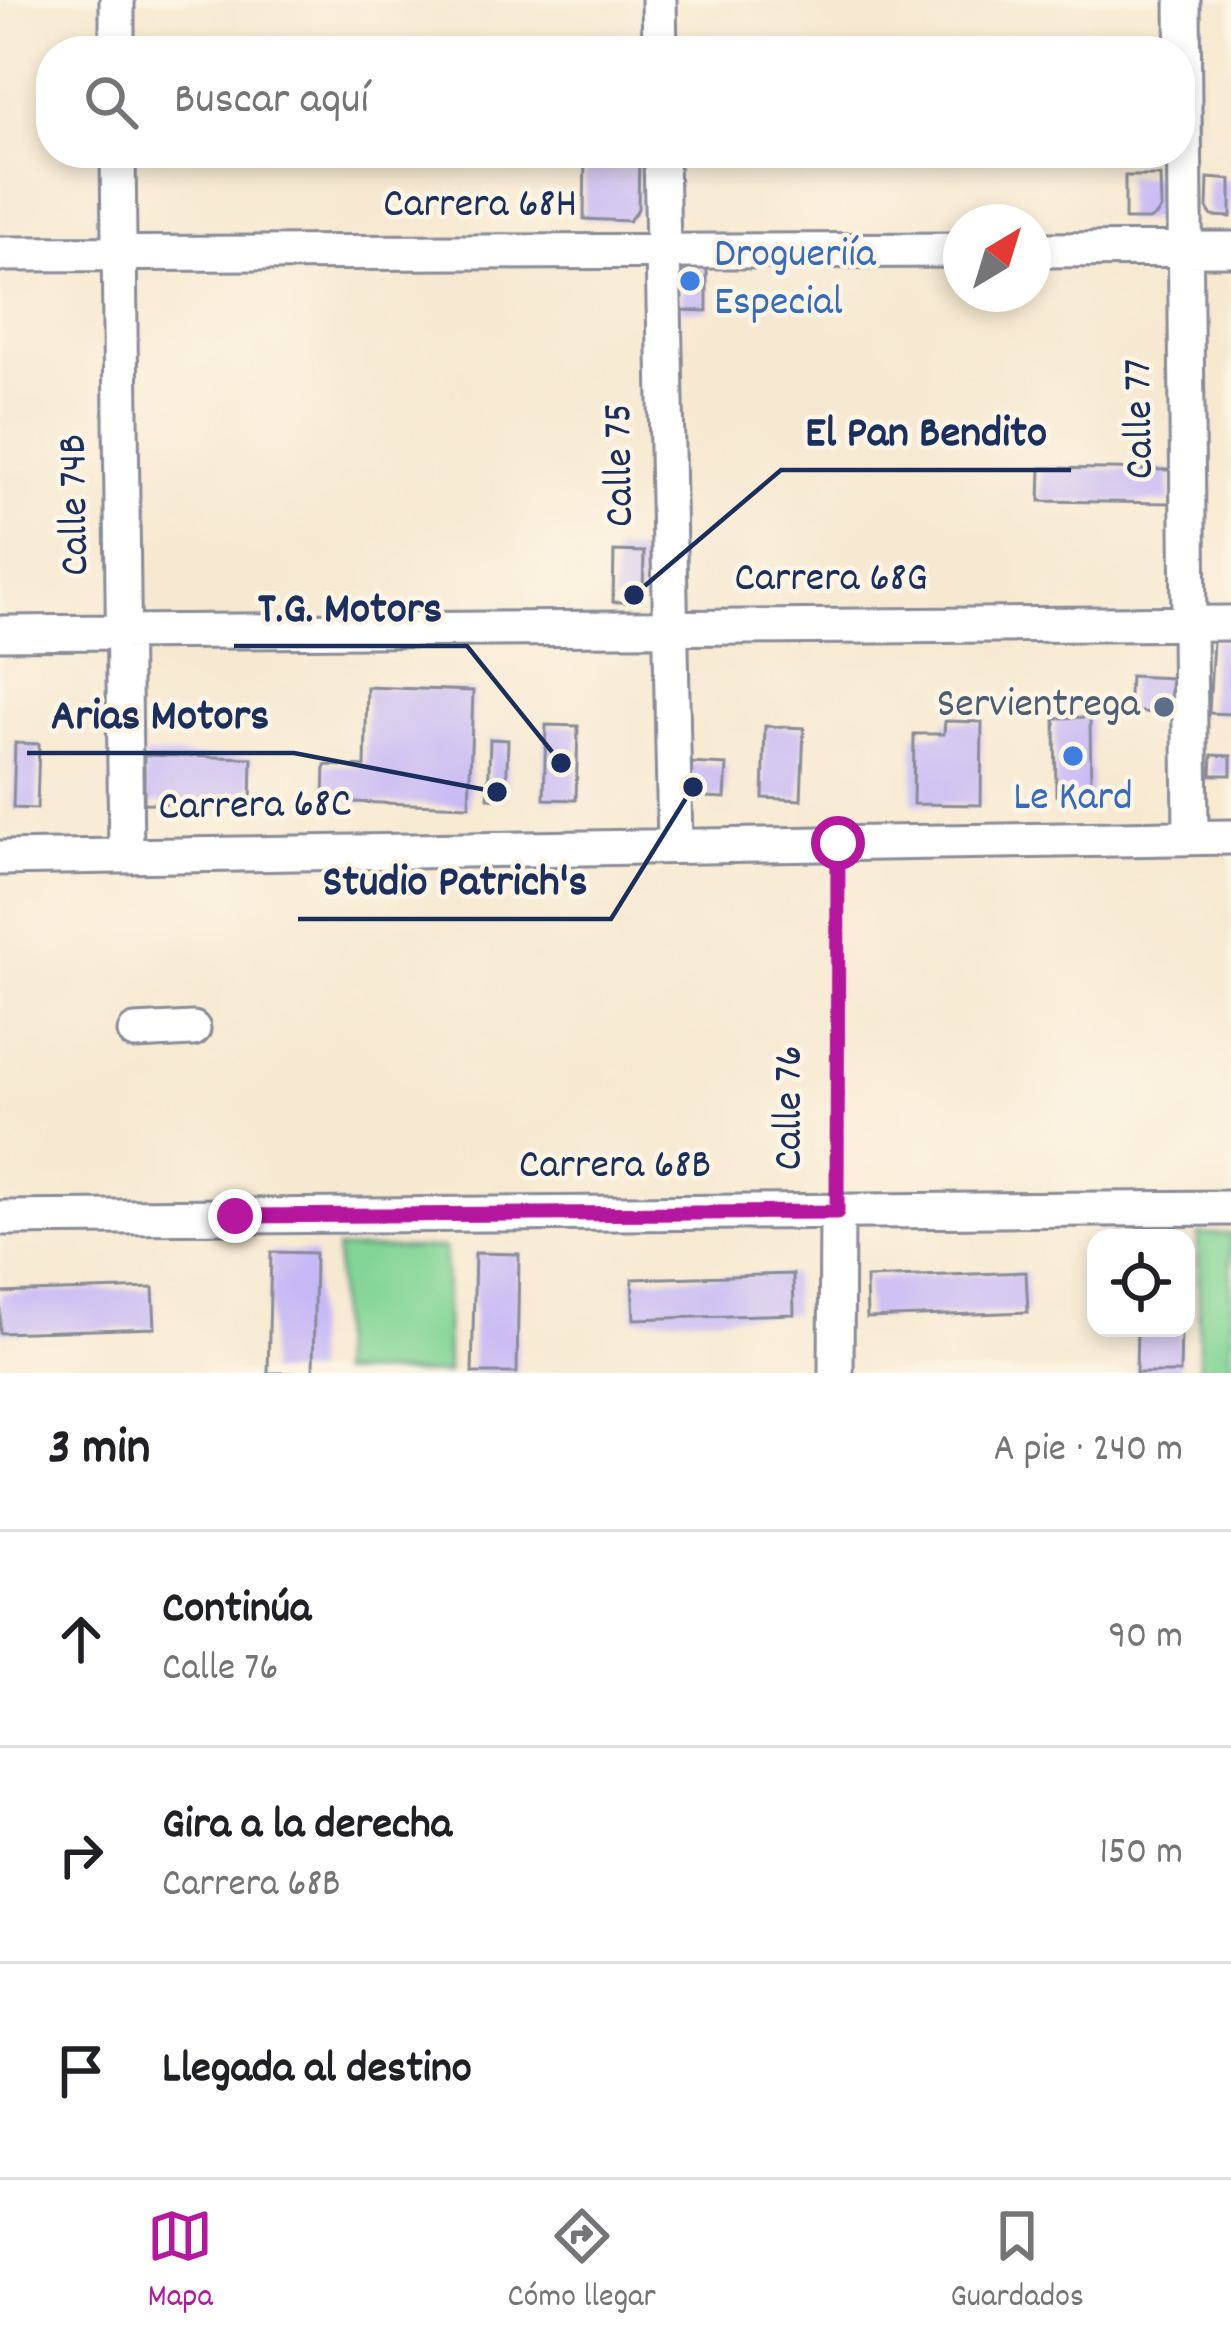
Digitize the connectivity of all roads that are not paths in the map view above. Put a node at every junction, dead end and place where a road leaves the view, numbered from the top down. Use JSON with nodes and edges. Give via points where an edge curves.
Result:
{"nodes":[{"id":1,"x":117,"y":0,"type":"edge"},
{"id":2,"x":659,"y":0,"type":"edge"},
{"id":3,"x":1183,"y":0,"type":"edge"},
{"id":4,"x":117,"y":36,"type":"edge"},
{"id":5,"x":660,"y":36,"type":"edge"},
{"id":6,"x":1183,"y":36,"type":"edge"},
{"id":7,"x":118,"y":168,"type":"edge"},
{"id":8,"x":661,"y":168,"type":"edge"},
{"id":9,"x":1184,"y":168,"type":"edge"},
{"id":10,"x":1185,"y":249,"type":"junction"},
{"id":11,"x":1231,"y":249,"type":"edge"},
{"id":12,"x":943,"y":250,"type":"edge"},
{"id":13,"x":1051,"y":250,"type":"edge"},
{"id":14,"x":663,"y":251,"type":"junction"},
{"id":15,"x":119,"y":253,"type":"junction"},
{"id":16,"x":0,"y":254,"type":"edge"},
{"id":17,"x":1231,"y":623,"type":"edge"},
{"id":18,"x":1189,"y":624,"type":"junction"},
{"id":19,"x":670,"y":628,"type":"junction"},
{"id":20,"x":123,"y":632,"type":"junction"},
{"id":21,"x":0,"y":633,"type":"edge"},
{"id":22,"x":1191,"y":837,"type":"junction"},
{"id":23,"x":1231,"y":837,"type":"edge"},
{"id":24,"x":675,"y":846,"type":"junction"},
{"id":25,"x":125,"y":856,"type":"junction"},
{"id":26,"x":0,"y":858,"type":"edge"},
{"id":27,"x":193,"y":1029,"type":"dead end"},
{"id":28,"x":135,"y":1032,"type":"dead end"},
{"id":29,"x":1231,"y":1208,"type":"edge"},
{"id":30,"x":837,"y":1212,"type":"junction"},
{"id":31,"x":0,"y":1218,"type":"edge"},
{"id":32,"x":836,"y":1373,"type":"edge"}],
"edges":[{"from":1,"to":4,"type":"street"},
{"from":2,"to":5,"type":"street"},
{"from":3,"to":6,"type":"street","name":"Calle 77"},
{"from":7,"to":15,"type":"street","name":"Calle 74B"},
{"from":8,"to":14,"type":"street","name":"Calle 75"},
{"from":9,"to":10,"type":"street","name":"Calle 77"},
{"from":10,"to":11,"type":"street"},
{"from":10,"to":13,"type":"street"},
{"from":10,"to":18,"type":"street","name":"Calle 77"},
{"from":12,"to":14,"type":"street","name":"Carrera 68H"},
{"from":14,"to":15,"type":"street","name":"Carrera 68H"},
{"from":14,"to":19,"type":"street","name":"Calle 75"},
{"from":15,"to":16,"type":"street","name":"Carrera 68H"},
{"from":15,"to":20,"type":"street","name":"Calle 74B"},
{"from":17,"to":18,"type":"street","name":"Carrera 68G"},
{"from":18,"to":19,"type":"street","name":"Carrera 68G"},
{"from":18,"to":22,"type":"street","name":"Calle 77"},
{"from":19,"to":20,"type":"street","name":"Carrera 68G"},
{"from":19,"to":24,"type":"street","name":"Calle 75"},
{"from":20,"to":21,"type":"street","name":"Carrera 68G"},
{"from":20,"to":25,"type":"street","name":"Calle 74B"},
{"from":22,"to":23,"type":"street","name":"Carrera 68C"},
{"from":22,"to":24,"type":"street","name":"Carrera 68C"},
{"from":24,"to":25,"type":"street","name":"Carrera 68C"},
{"from":25,"to":26,"type":"street","name":"Carrera 68C"},
{"from":27,"to":28,"type":"street"},
{"from":29,"to":30,"type":"street","name":"Carrera 68B"},
{"from":30,"to":31,"type":"street","name":"Carrera 68B"},
{"from":30,"to":32,"type":"street","name":"Calle 76"}]}
